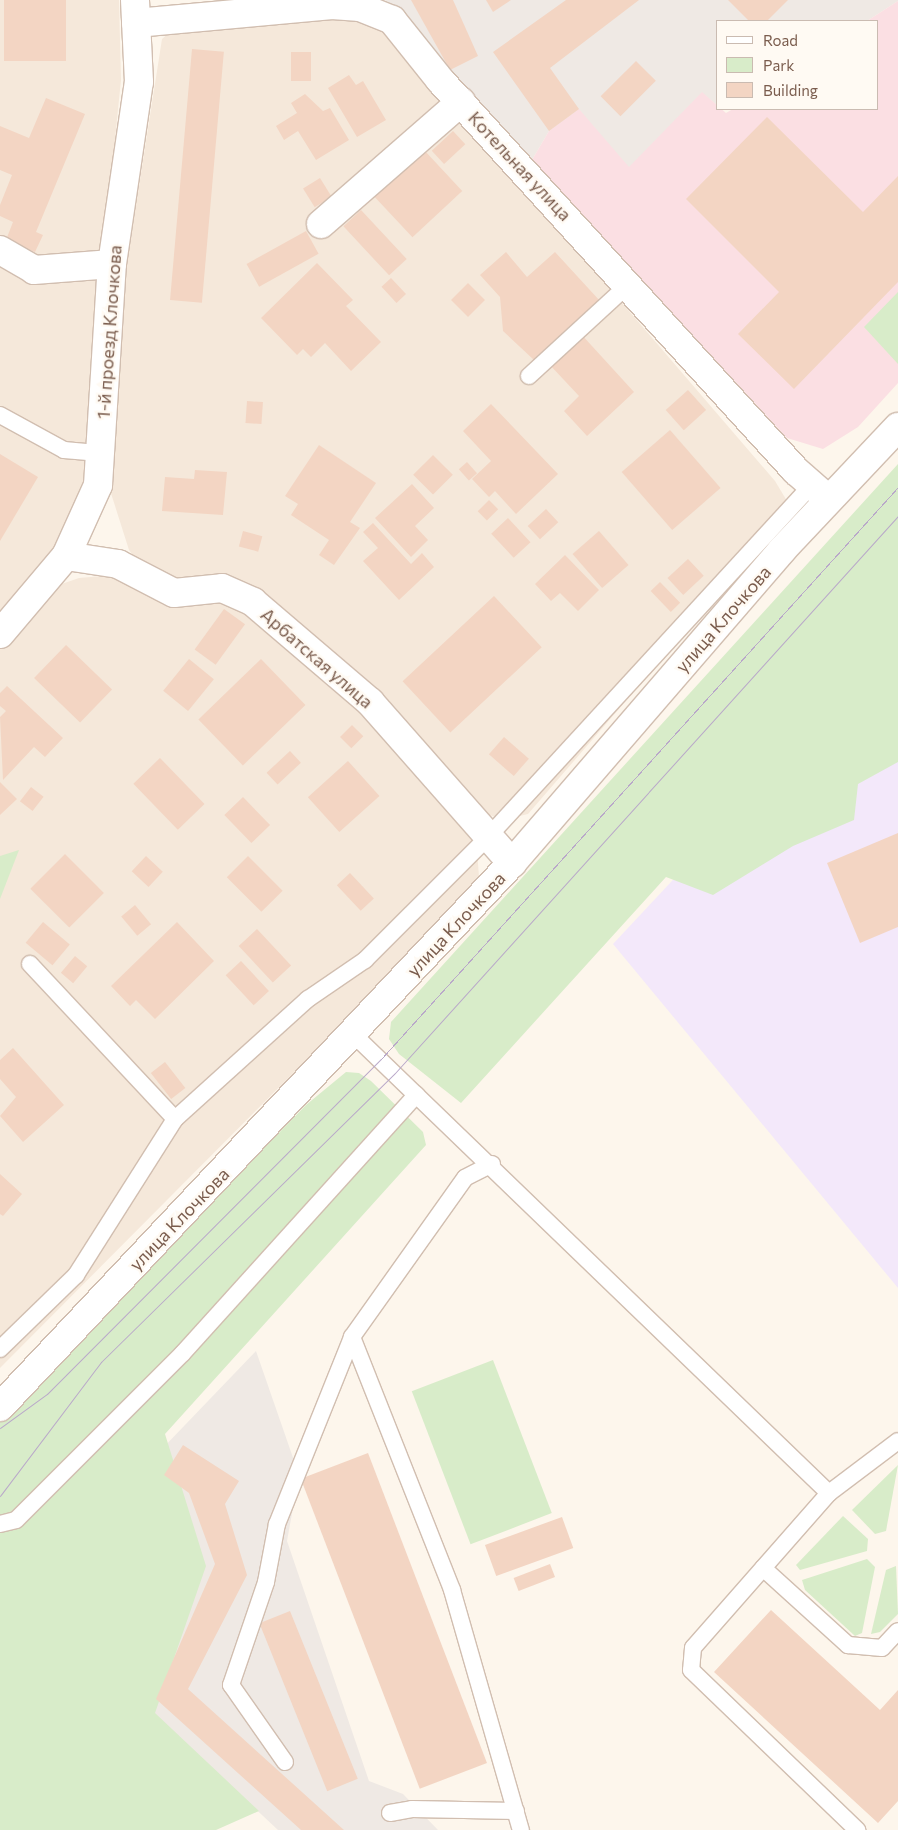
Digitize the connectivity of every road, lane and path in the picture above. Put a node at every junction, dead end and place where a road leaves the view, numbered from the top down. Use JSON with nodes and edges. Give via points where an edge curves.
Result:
{"nodes":[{"id":1,"x":136,"y":11,"type":"edge"},
{"id":2,"x":461,"y":102,"type":"junction"},
{"id":3,"x":321,"y":224,"type":"dead end"},
{"id":4,"x":0,"y":250,"type":"edge"},
{"id":5,"x":112,"y":264,"type":"junction"},
{"id":6,"x":628,"y":285,"type":"junction"},
{"id":7,"x":529,"y":376,"type":"dead end"},
{"id":8,"x":0,"y":415,"type":"edge"},
{"id":9,"x":898,"y":427,"type":"edge"},
{"id":10,"x":100,"y":453,"type":"junction"},
{"id":11,"x":820,"y":492,"type":"junction"},
{"id":12,"x":66,"y":556,"type":"junction"},
{"id":13,"x":0,"y":634,"type":"edge"},
{"id":14,"x":488,"y":837,"type":"junction"},
{"id":15,"x":512,"y":863,"type":"junction"},
{"id":16,"x":30,"y":964,"type":"dead end"},
{"id":17,"x":354,"y":1035,"type":"junction"},
{"id":18,"x":416,"y":1095,"type":"junction"},
{"id":19,"x":175,"y":1119,"type":"junction"},
{"id":20,"x":492,"y":1164,"type":"junction"},
{"id":21,"x":352,"y":1338,"type":"junction"},
{"id":22,"x":0,"y":1350,"type":"edge"},
{"id":23,"x":0,"y":1407,"type":"edge"},
{"id":24,"x":898,"y":1441,"type":"edge"},
{"id":25,"x":829,"y":1493,"type":"junction"},
{"id":26,"x":0,"y":1524,"type":"edge"},
{"id":27,"x":763,"y":1568,"type":"junction"},
{"id":28,"x":898,"y":1631,"type":"edge"},
{"id":29,"x":285,"y":1762,"type":"dead end"},
{"id":30,"x":516,"y":1811,"type":"junction"},
{"id":31,"x":390,"y":1813,"type":"dead end"},
{"id":32,"x":522,"y":1830,"type":"edge"},
{"id":33,"x":857,"y":1830,"type":"edge"}],
"edges":[{"from":1,"to":2,"type":"street","name":"Котельная улица","via":[[360,6],[392,20]]},
{"from":1,"to":5,"type":"street","name":"1-й проезд Клочкова","via":[[139,82]]},
{"from":2,"to":3,"type":"street"},
{"from":2,"to":6,"type":"street","name":"Котельная улица"},
{"from":4,"to":5,"type":"street","via":[[34,270]]},
{"from":5,"to":10,"type":"street","name":"1-й проезд Клочкова"},
{"from":6,"to":7,"type":"lane"},
{"from":6,"to":11,"type":"street","name":"Котельная улица"},
{"from":8,"to":10,"type":"lane","via":[[64,450]]},
{"from":9,"to":11,"type":"street","name":"улица Клочкова"},
{"from":10,"to":12,"type":"street","name":"1-й проезд Клочкова","via":[[98,486]]},
{"from":11,"to":14,"type":"lane"},
{"from":11,"to":15,"type":"street","name":"улица Клочкова"},
{"from":12,"to":13,"type":"street","name":"1-й проезд Клочкова"},
{"from":12,"to":14,"type":"street","name":"Арбатская улица","via":[[118,564],[174,593],[222,588],[253,602],[370,702]]},
{"from":14,"to":15,"type":"street","name":"Арбатская улица"},
{"from":14,"to":19,"type":"lane","via":[[365,960],[308,999]]},
{"from":15,"to":17,"type":"street","name":"улица Клочкова"},
{"from":16,"to":19,"type":"lane"},
{"from":17,"to":18,"type":"lane"},
{"from":17,"to":23,"type":"street","name":"улица Клочкова"},
{"from":18,"to":20,"type":"lane"},
{"from":18,"to":26,"type":"lane","via":[[183,1353],[16,1520]]},
{"from":19,"to":22,"type":"lane","via":[[76,1275]]},
{"from":20,"to":21,"type":"lane","via":[[465,1178]]},
{"from":20,"to":25,"type":"lane"},
{"from":21,"to":29,"type":"lane","via":[[277,1524],[266,1582],[231,1684]]},
{"from":21,"to":30,"type":"lane","via":[[452,1590]]},
{"from":24,"to":25,"type":"lane"},
{"from":25,"to":27,"type":"lane"},
{"from":27,"to":28,"type":"lane","via":[[848,1645],[882,1648]]},
{"from":27,"to":33,"type":"lane","via":[[693,1648],[691,1670]]},
{"from":30,"to":31,"type":"lane","via":[[412,1809]]},
{"from":30,"to":32,"type":"lane"}]}
